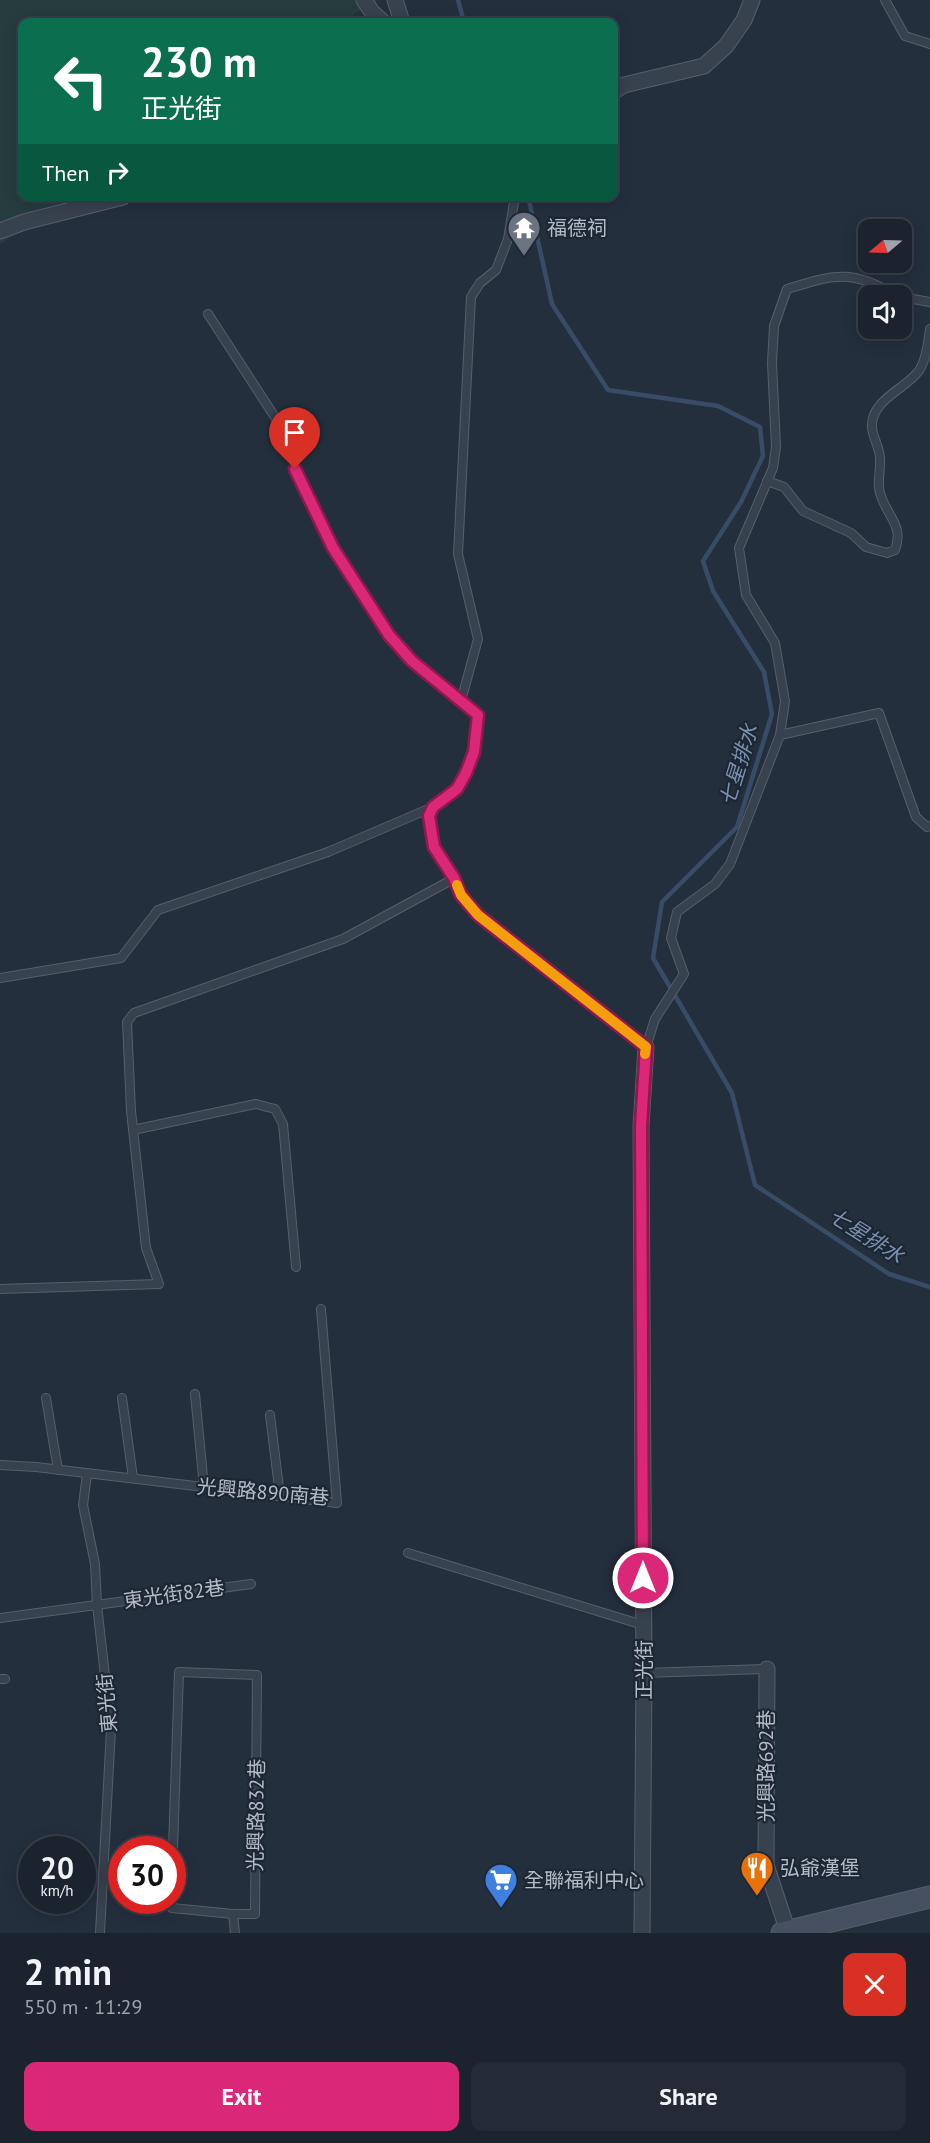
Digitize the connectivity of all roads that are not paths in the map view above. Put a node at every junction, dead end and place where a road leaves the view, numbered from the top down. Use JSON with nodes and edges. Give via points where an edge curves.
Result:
{"nodes":[{"id":1,"x":364,"y":0,"type":"edge"},
{"id":2,"x":396,"y":0,"type":"edge"},
{"id":3,"x":752,"y":0,"type":"edge"},
{"id":4,"x":761,"y":0,"type":"edge"},
{"id":5,"x":885,"y":0,"type":"edge"},
{"id":6,"x":379,"y":18,"type":"edge"},
{"id":7,"x":401,"y":18,"type":"edge"},
{"id":8,"x":744,"y":20,"type":"junction"},
{"id":9,"x":930,"y":44,"type":"edge"},
{"id":10,"x":618,"y":89,"type":"edge"},
{"id":11,"x":107,"y":201,"type":"edge"},
{"id":12,"x":514,"y":201,"type":"edge"},
{"id":13,"x":0,"y":231,"type":"edge"},
{"id":14,"x":877,"y":285,"type":"edge"},
{"id":15,"x":912,"y":299,"type":"edge"},
{"id":16,"x":930,"y":302,"type":"edge"},
{"id":17,"x":208,"y":314,"type":"dead end"},
{"id":18,"x":930,"y":330,"type":"edge"},
{"id":19,"x":767,"y":481,"type":"junction"},
{"id":20,"x":461,"y":700,"type":"junction"},
{"id":21,"x":780,"y":735,"type":"junction"},
{"id":22,"x":433,"y":807,"type":"junction"},
{"id":23,"x":930,"y":826,"type":"edge"},
{"id":24,"x":454,"y":878,"type":"junction"},
{"id":25,"x":0,"y":978,"type":"edge"},
{"id":26,"x":646,"y":1047,"type":"junction"},
{"id":27,"x":133,"y":1130,"type":"junction"},
{"id":28,"x":296,"y":1267,"type":"dead end"},
{"id":29,"x":0,"y":1289,"type":"edge"},
{"id":30,"x":321,"y":1310,"type":"dead end"},
{"id":31,"x":195,"y":1394,"type":"dead end"},
{"id":32,"x":46,"y":1398,"type":"dead end"},
{"id":33,"x":122,"y":1398,"type":"dead end"},
{"id":34,"x":270,"y":1415,"type":"dead end"},
{"id":35,"x":0,"y":1466,"type":"edge"},
{"id":36,"x":58,"y":1470,"type":"junction"},
{"id":37,"x":87,"y":1474,"type":"junction"},
{"id":38,"x":133,"y":1478,"type":"junction"},
{"id":39,"x":204,"y":1487,"type":"junction"},
{"id":40,"x":280,"y":1496,"type":"junction"},
{"id":41,"x":408,"y":1553,"type":"dead end"},
{"id":42,"x":250,"y":1584,"type":"dead end"},
{"id":43,"x":97,"y":1605,"type":"junction"},
{"id":44,"x":0,"y":1618,"type":"edge"},
{"id":45,"x":643,"y":1624,"type":"junction"},
{"id":46,"x":767,"y":1669,"type":"joint"},
{"id":47,"x":644,"y":1673,"type":"junction"},
{"id":48,"x":173,"y":1836,"type":"edge"},
{"id":49,"x":930,"y":1897,"type":"edge"},
{"id":50,"x":186,"y":1906,"type":"edge"},
{"id":51,"x":233,"y":1914,"type":"junction"},
{"id":52,"x":785,"y":1932,"type":"edge"},
{"id":53,"x":100,"y":1933,"type":"edge"},
{"id":54,"x":235,"y":1933,"type":"edge"},
{"id":55,"x":642,"y":1933,"type":"edge"}],
"edges":[{"from":1,"to":6,"type":"street"},
{"from":2,"to":7,"type":"street"},
{"from":3,"to":8,"type":"street"},
{"from":4,"to":8,"type":"lane"},
{"from":5,"to":9,"type":"lane","via":[[905,36]]},
{"from":8,"to":10,"type":"street","via":[[726,46],[704,66]]},
{"from":11,"to":13,"type":"street"},
{"from":12,"to":20,"type":"lane","via":[[508,239],[496,270],[471,297],[458,554],[478,639]]},
{"from":14,"to":19,"type":"lane","via":[[855,277],[827,276],[787,288],[774,326],[776,447]]},
{"from":15,"to":16,"type":"lane"},
{"from":17,"to":20,"type":"lane","via":[[295,448],[295,469],[333,548],[389,635],[412,661]]},
{"from":18,"to":19,"type":"lane","via":[[918,372],[880,404],[872,426],[880,458],[880,495],[896,524],[899,540],[895,550],[887,554],[866,548],[851,533],[803,511],[784,487]]},
{"from":19,"to":21,"type":"lane","via":[[739,548],[746,595],[775,643],[785,701]]},
{"from":20,"to":22,"type":"lane","via":[[478,715],[474,752],[457,789]]},
{"from":21,"to":23,"type":"lane","via":[[879,713],[916,817]]},
{"from":21,"to":26,"type":"lane","via":[[730,864],[715,884],[677,912],[671,938],[684,974],[655,1019]]},
{"from":22,"to":24,"type":"lane","via":[[429,816],[434,847]]},
{"from":22,"to":25,"type":"lane","via":[[328,852],[158,910],[121,958]]},
{"from":24,"to":26,"type":"lane","via":[[461,895],[478,915]]},
{"from":24,"to":27,"type":"lane","via":[[344,939],[134,1013],[128,1022]]},
{"from":26,"to":45,"type":"street","name":"正光街","via":[[641,1126]]},
{"from":27,"to":28,"type":"lane","via":[[256,1104],[275,1109],[283,1124]]},
{"from":27,"to":29,"type":"lane","via":[[146,1248],[159,1284]]},
{"from":30,"to":40,"type":"lane","name":"光興路890南巷","via":[[337,1503]]},
{"from":31,"to":39,"type":"lane"},
{"from":32,"to":36,"type":"lane"},
{"from":33,"to":38,"type":"lane"},
{"from":34,"to":40,"type":"lane"},
{"from":35,"to":36,"type":"lane","name":"光興路890南巷"},
{"from":36,"to":37,"type":"lane","name":"光興路890南巷"},
{"from":37,"to":38,"type":"lane","name":"光興路890南巷"},
{"from":37,"to":43,"type":"lane","name":"東光街","via":[[83,1505],[95,1564]]},
{"from":38,"to":39,"type":"lane","name":"光興路890南巷"},
{"from":39,"to":40,"type":"lane","name":"光興路890南巷"},
{"from":41,"to":45,"type":"lane"},
{"from":42,"to":43,"type":"lane","name":"東光街82巷"},
{"from":43,"to":44,"type":"lane","name":"東光街82巷"},
{"from":43,"to":53,"type":"lane","name":"東光街","via":[[111,1730]]},
{"from":45,"to":47,"type":"street","name":"正光街"},
{"from":46,"to":47,"type":"lane"},
{"from":46,"to":52,"type":"street","name":"光興路692巷","via":[[766,1865]]},
{"from":47,"to":55,"type":"street","name":"正光街"},
{"from":48,"to":51,"type":"lane","name":"光興路832巷","via":[[179,1672],[257,1675],[255,1914]]},
{"from":49,"to":52,"type":"main road"},
{"from":50,"to":51,"type":"lane"},
{"from":51,"to":54,"type":"lane"}]}
